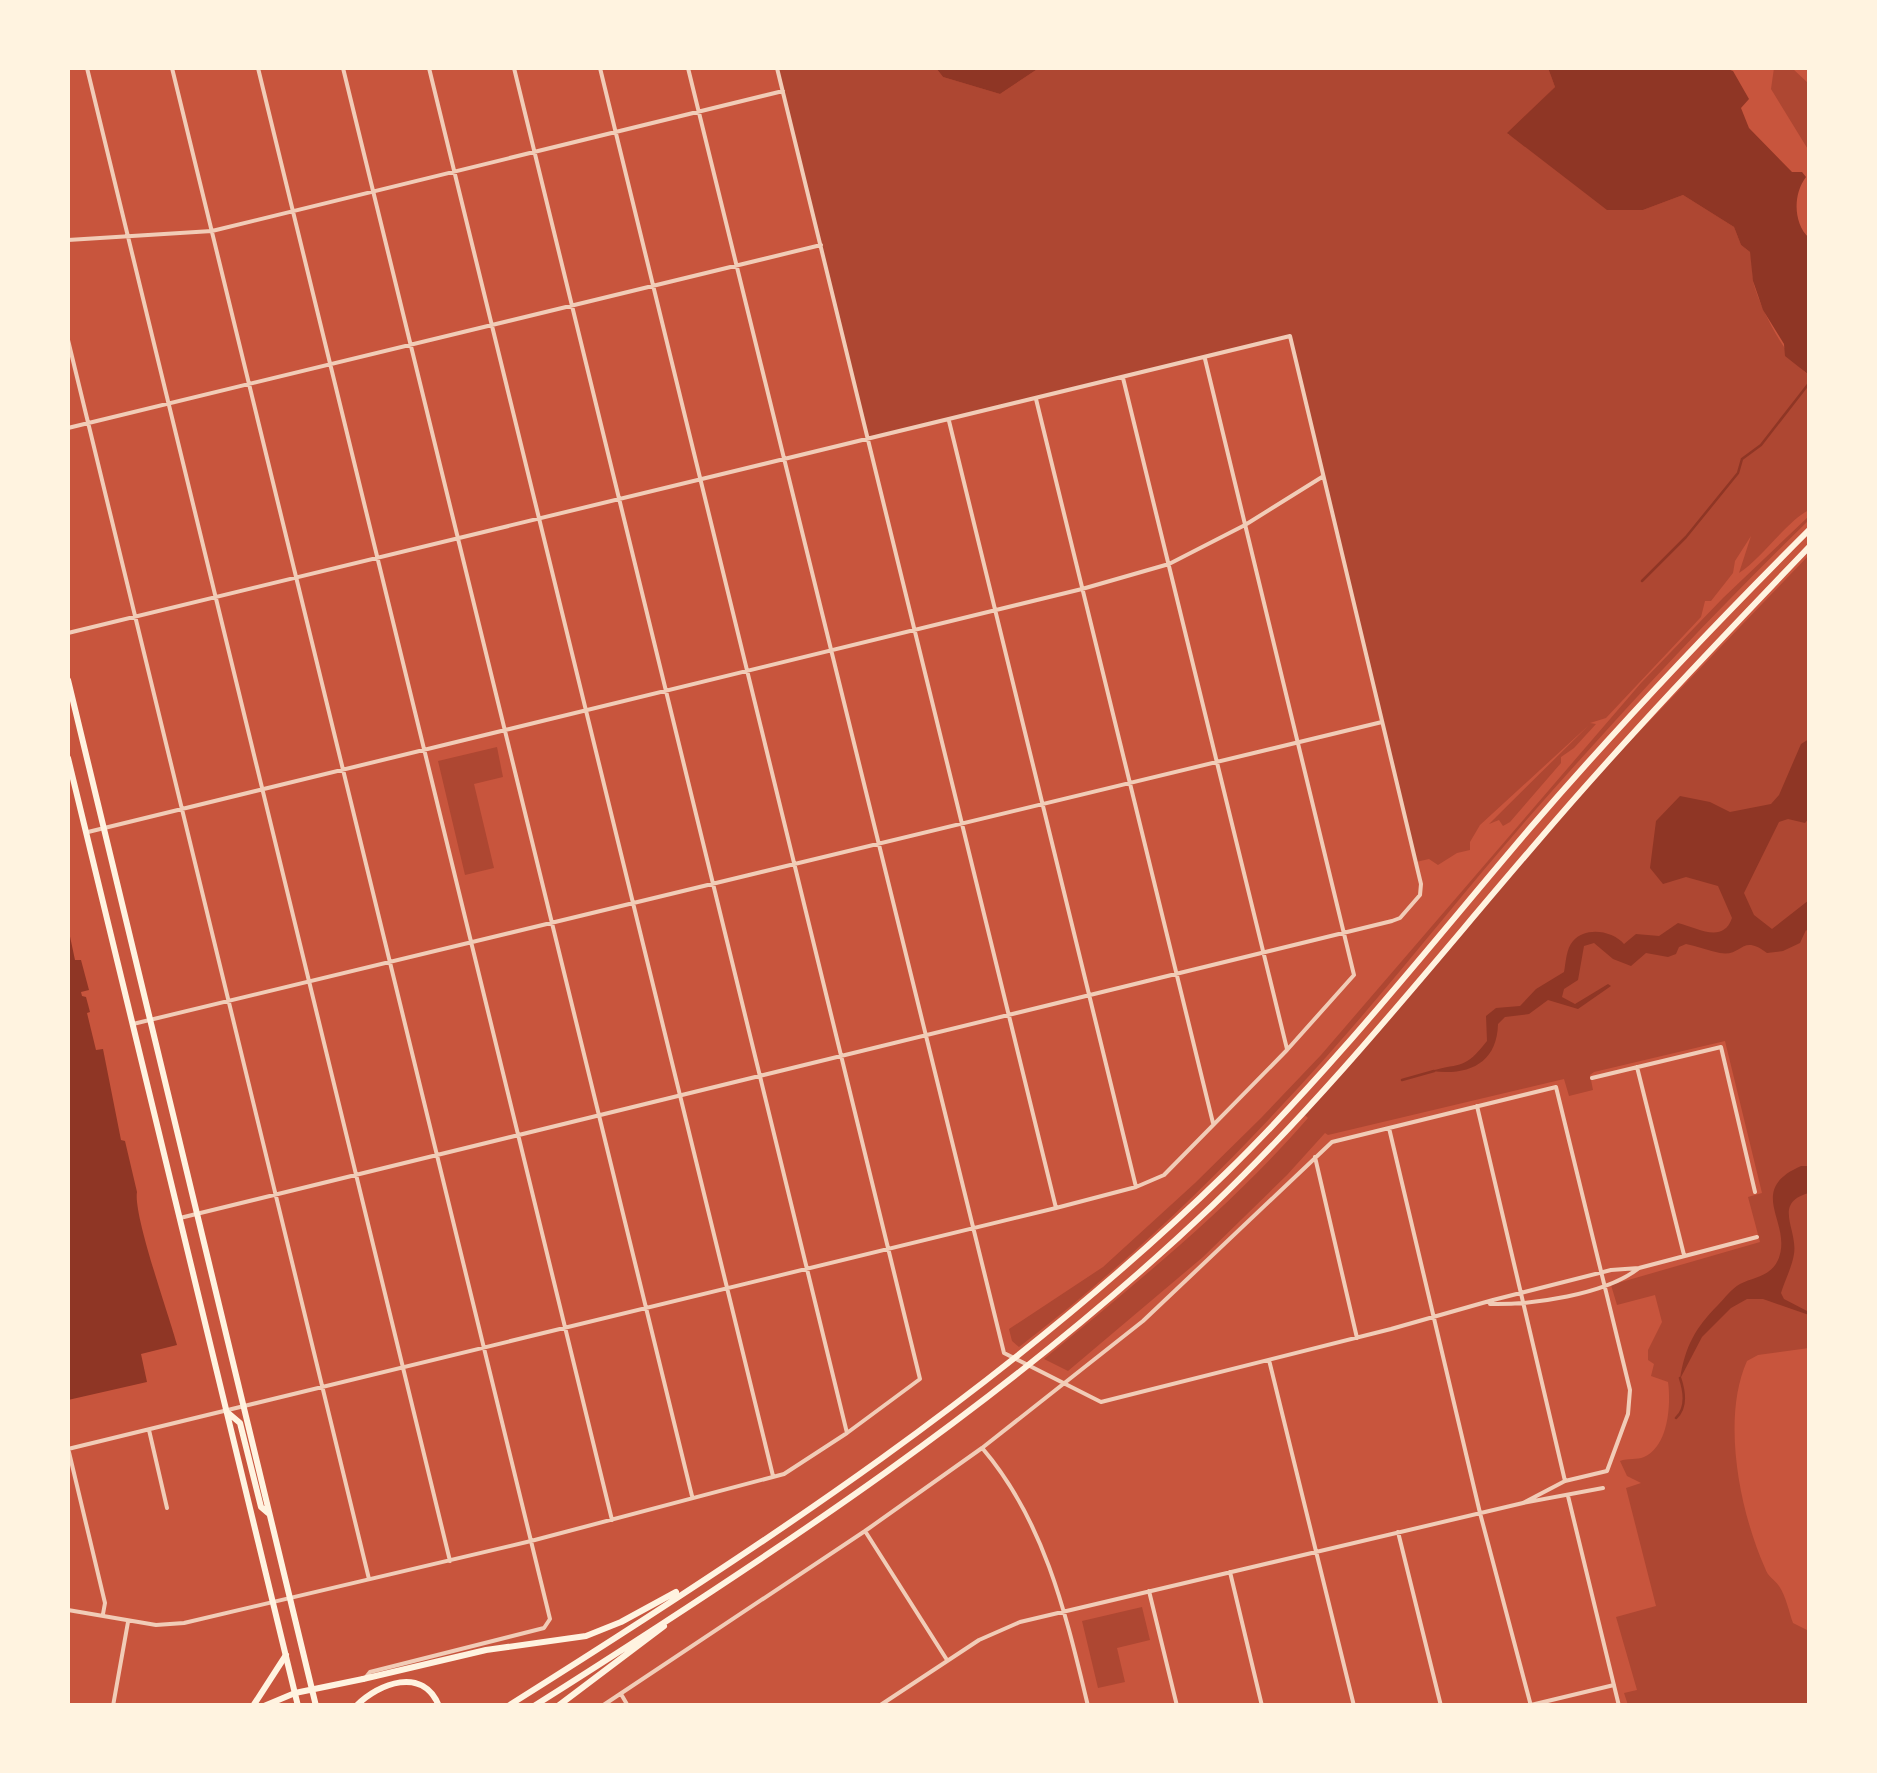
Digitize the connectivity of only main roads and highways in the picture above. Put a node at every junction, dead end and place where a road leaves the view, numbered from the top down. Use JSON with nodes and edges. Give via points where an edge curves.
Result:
{"nodes":[{"id":1,"x":1810,"y":529,"type":"edge"},
{"id":2,"x":1810,"y":546,"type":"edge"},
{"id":3,"x":68,"y":680,"type":"edge"},
{"id":4,"x":68,"y":758,"type":"edge"},
{"id":5,"x":226,"y":1411,"type":"junction"},
{"id":6,"x":269,"y":1514,"type":"junction"},
{"id":7,"x":704,"y":1578,"type":"junction"},
{"id":8,"x":684,"y":1609,"type":"junction"},
{"id":9,"x":286,"y":1655,"type":"junction"},
{"id":10,"x":312,"y":1690,"type":"junction"},
{"id":11,"x":295,"y":1693,"type":"junction"},
{"id":12,"x":254,"y":1706,"type":"edge"},
{"id":13,"x":264,"y":1706,"type":"edge"},
{"id":14,"x":298,"y":1706,"type":"edge"},
{"id":15,"x":316,"y":1706,"type":"edge"},
{"id":16,"x":356,"y":1706,"type":"edge"},
{"id":17,"x":439,"y":1706,"type":"edge"},
{"id":18,"x":508,"y":1706,"type":"edge"},
{"id":19,"x":534,"y":1706,"type":"edge"},
{"id":20,"x":558,"y":1706,"type":"edge"}],
"edges":[{"from":1,"to":7,"type":"main road","via":[[1620,726],[1284,1115],[1141,1254],[988,1380]]},
{"from":2,"to":8,"type":"main road","via":[[1622,745],[1276,1142],[1148,1265],[1000,1386]]},
{"from":3,"to":6,"type":"main road"},
{"from":4,"to":5,"type":"main road"},
{"from":5,"to":6,"type":"main road","via":[[240,1423],[261,1507]]},
{"from":5,"to":9,"type":"main road"},
{"from":6,"to":10,"type":"main road"},
{"from":7,"to":10,"type":"main road","via":[[586,1636],[486,1650]]},
{"from":7,"to":18,"type":"main road"},
{"from":8,"to":19,"type":"main road"},
{"from":8,"to":20,"type":"main road"},
{"from":9,"to":11,"type":"main road"},
{"from":9,"to":12,"type":"main road"},
{"from":10,"to":11,"type":"main road"},
{"from":10,"to":15,"type":"main road"},
{"from":11,"to":13,"type":"main road"},
{"from":11,"to":14,"type":"main road"},
{"from":16,"to":17,"type":"main road","via":[[379,1688],[403,1681],[426,1686]]}]}
